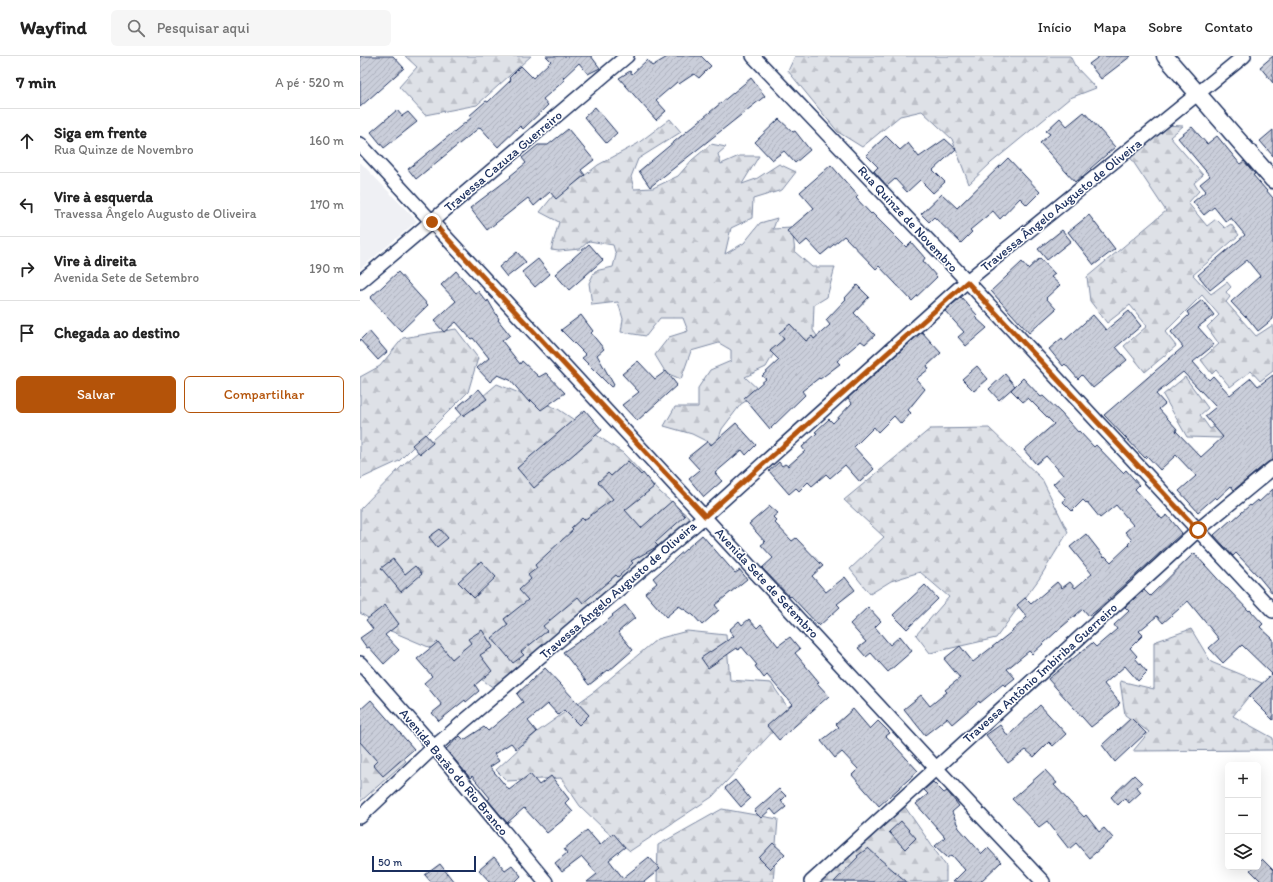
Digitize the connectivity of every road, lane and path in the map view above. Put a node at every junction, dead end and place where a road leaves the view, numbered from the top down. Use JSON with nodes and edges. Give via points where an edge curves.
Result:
{"nodes":[{"id":1,"x":627,"y":56,"type":"edge"},
{"id":2,"x":753,"y":56,"type":"edge"},
{"id":3,"x":1165,"y":56,"type":"edge"},
{"id":4,"x":1244,"y":56,"type":"edge"},
{"id":5,"x":1199,"y":93,"type":"junction"},
{"id":6,"x":360,"y":144,"type":"edge"},
{"id":7,"x":1273,"y":180,"type":"edge"},
{"id":8,"x":432,"y":222,"type":"junction"},
{"id":9,"x":360,"y":282,"type":"edge"},
{"id":10,"x":967,"y":282,"type":"junction"},
{"id":11,"x":1273,"y":468,"type":"edge"},
{"id":12,"x":705,"y":516,"type":"junction"},
{"id":13,"x":1198,"y":530,"type":"junction"},
{"id":14,"x":1273,"y":611,"type":"edge"},
{"id":15,"x":360,"y":663,"type":"edge"},
{"id":16,"x":434,"y":747,"type":"junction"},
{"id":17,"x":936,"y":768,"type":"junction"},
{"id":18,"x":360,"y":817,"type":"edge"},
{"id":19,"x":546,"y":882,"type":"edge"},
{"id":20,"x":811,"y":882,"type":"edge"},
{"id":21,"x":1043,"y":882,"type":"edge"}],
"edges":[{"from":1,"to":8,"type":"street","name":"Travessa Cazuza Guerreiro"},
{"from":2,"to":10,"type":"street","name":"Rua Quinze de Novembro"},
{"from":3,"to":5,"type":"street"},
{"from":4,"to":5,"type":"street","name":"Travessa Ângelo Augusto de Oliveira"},
{"from":5,"to":7,"type":"street"},
{"from":5,"to":10,"type":"street","name":"Travessa Ângelo Augusto de Oliveira"},
{"from":6,"to":8,"type":"street","name":"Avenida Sete de Setembro"},
{"from":8,"to":9,"type":"street","name":"Travessa Cazuza Guerreiro"},
{"from":8,"to":12,"type":"street","name":"Avenida Sete de Setembro"},
{"from":10,"to":12,"type":"street","name":"Travessa Ângelo Augusto de Oliveira"},
{"from":10,"to":13,"type":"street","name":"Rua Quinze de Novembro"},
{"from":11,"to":13,"type":"street","name":"Travessa Antônio Imbiriba Guerreiro"},
{"from":12,"to":16,"type":"street","name":"Travessa Ângelo Augusto de Oliveira"},
{"from":12,"to":17,"type":"street","name":"Avenida Sete de Setembro"},
{"from":13,"to":14,"type":"street","name":"Rua Quinze de Novembro"},
{"from":13,"to":17,"type":"street","name":"Travessa Antônio Imbiriba Guerreiro"},
{"from":15,"to":16,"type":"street","name":"Avenida Barão do Rio Branco"},
{"from":16,"to":18,"type":"street","name":"Travessa Ângelo Augusto de Oliveira"},
{"from":16,"to":19,"type":"street","name":"Avenida Barão do Rio Branco"},
{"from":17,"to":20,"type":"street","name":"Travessa Antônio Imbiriba Guerreiro"},
{"from":17,"to":21,"type":"street","name":"Avenida Sete de Setembro"}]}
